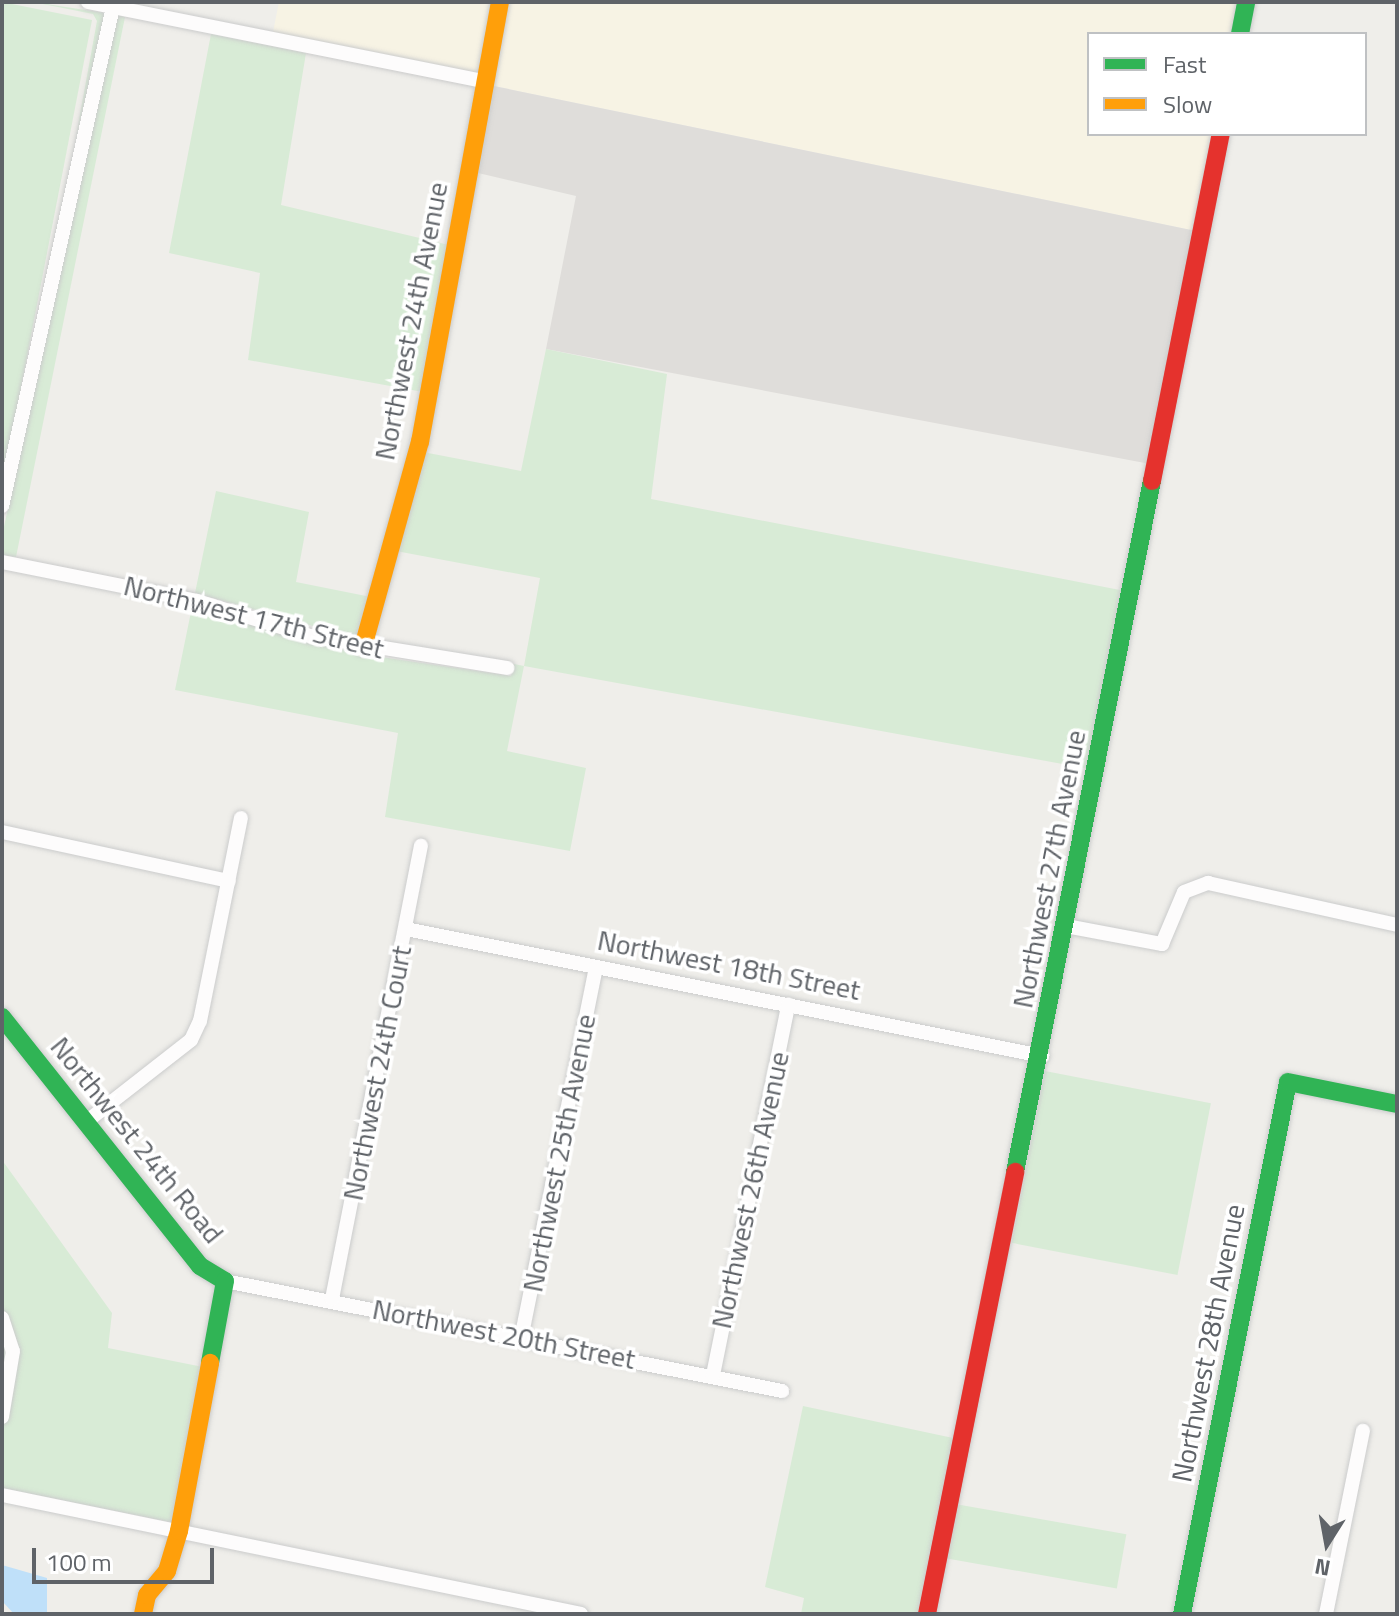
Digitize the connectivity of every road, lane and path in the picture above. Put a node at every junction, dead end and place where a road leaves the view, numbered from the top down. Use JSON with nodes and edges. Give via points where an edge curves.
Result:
{"nodes":[{"id":1,"x":88,"y":2,"type":"edge"},
{"id":2,"x":500,"y":2,"type":"edge"},
{"id":3,"x":1246,"y":2,"type":"edge"},
{"id":4,"x":117,"y":6,"type":"edge"},
{"id":5,"x":1240,"y":32,"type":"edge"},
{"id":6,"x":484,"y":81,"type":"junction"},
{"id":7,"x":1221,"y":136,"type":"edge"},
{"id":8,"x":2,"y":506,"type":"edge"},
{"id":9,"x":2,"y":562,"type":"edge"},
{"id":10,"x":363,"y":647,"type":"junction"},
{"id":11,"x":507,"y":668,"type":"dead end"},
{"id":12,"x":241,"y":818,"type":"dead end"},
{"id":13,"x":2,"y":832,"type":"edge"},
{"id":14,"x":421,"y":846,"type":"dead end"},
{"id":15,"x":229,"y":881,"type":"junction"},
{"id":16,"x":1397,"y":925,"type":"edge"},
{"id":17,"x":1066,"y":926,"type":"junction"},
{"id":18,"x":406,"y":929,"type":"junction"},
{"id":19,"x":596,"y":968,"type":"junction"},
{"id":20,"x":788,"y":1005,"type":"junction"},
{"id":21,"x":2,"y":1017,"type":"edge"},
{"id":22,"x":1042,"y":1056,"type":"junction"},
{"id":23,"x":1397,"y":1104,"type":"edge"},
{"id":24,"x":86,"y":1122,"type":"junction"},
{"id":25,"x":225,"y":1281,"type":"junction"},
{"id":26,"x":332,"y":1299,"type":"junction"},
{"id":27,"x":2,"y":1318,"type":"edge"},
{"id":28,"x":521,"y":1339,"type":"junction"},
{"id":29,"x":713,"y":1375,"type":"junction"},
{"id":30,"x":782,"y":1391,"type":"dead end"},
{"id":31,"x":2,"y":1417,"type":"edge"},
{"id":32,"x":1363,"y":1431,"type":"dead end"},
{"id":33,"x":2,"y":1495,"type":"edge"},
{"id":34,"x":179,"y":1531,"type":"junction"},
{"id":35,"x":143,"y":1614,"type":"edge"},
{"id":36,"x":581,"y":1614,"type":"edge"},
{"id":37,"x":927,"y":1614,"type":"edge"},
{"id":38,"x":1182,"y":1614,"type":"edge"},
{"id":39,"x":1326,"y":1614,"type":"edge"}],
"edges":[{"from":1,"to":4,"type":"street"},
{"from":2,"to":6,"type":"street","name":"Northwest 24th Avenue"},
{"from":3,"to":5,"type":"street"},
{"from":4,"to":6,"type":"street"},
{"from":4,"to":8,"type":"street"},
{"from":6,"to":10,"type":"street","name":"Northwest 24th Avenue","via":[[420,442]]},
{"from":7,"to":17,"type":"street","name":"Northwest 27th Avenue"},
{"from":9,"to":10,"type":"street","name":"Northwest 17th Street","via":[[197,601]]},
{"from":10,"to":11,"type":"street","name":"Northwest 17th Street"},
{"from":12,"to":15,"type":"street"},
{"from":13,"to":15,"type":"street"},
{"from":14,"to":18,"type":"street","name":"Northwest 24th Court"},
{"from":15,"to":24,"type":"street","via":[[200,1021],[191,1040]]},
{"from":16,"to":17,"type":"street","via":[[1208,883],[1184,892],[1162,944]]},
{"from":17,"to":22,"type":"street","name":"Northwest 27th Avenue"},
{"from":18,"to":19,"type":"street","name":"Northwest 18th Street"},
{"from":18,"to":26,"type":"street","name":"Northwest 24th Court"},
{"from":19,"to":20,"type":"street","name":"Northwest 18th Street"},
{"from":19,"to":28,"type":"street","name":"Northwest 25th Avenue"},
{"from":20,"to":22,"type":"street","name":"Northwest 18th Street"},
{"from":20,"to":29,"type":"street","name":"Northwest 26th Avenue"},
{"from":21,"to":24,"type":"street","name":"Northwest 24th Road"},
{"from":22,"to":37,"type":"street","name":"Northwest 27th Avenue"},
{"from":23,"to":38,"type":"street","name":"Northwest 28th Avenue","via":[[1288,1082]]},
{"from":24,"to":25,"type":"street","name":"Northwest 24th Road","via":[[200,1266]]},
{"from":25,"to":26,"type":"street","name":"Northwest 20th Street"},
{"from":25,"to":34,"type":"street","name":"Northwest 24th Road"},
{"from":26,"to":28,"type":"street","name":"Northwest 20th Street"},
{"from":27,"to":31,"type":"street","via":[[13,1351]]},
{"from":28,"to":29,"type":"street","name":"Northwest 20th Street"},
{"from":29,"to":30,"type":"street","name":"Northwest 20th Street"},
{"from":32,"to":39,"type":"street"},
{"from":33,"to":34,"type":"street"},
{"from":34,"to":35,"type":"street","name":"Northwest 24th Road","via":[[167,1571],[147,1595]]},
{"from":34,"to":36,"type":"street"}]}
